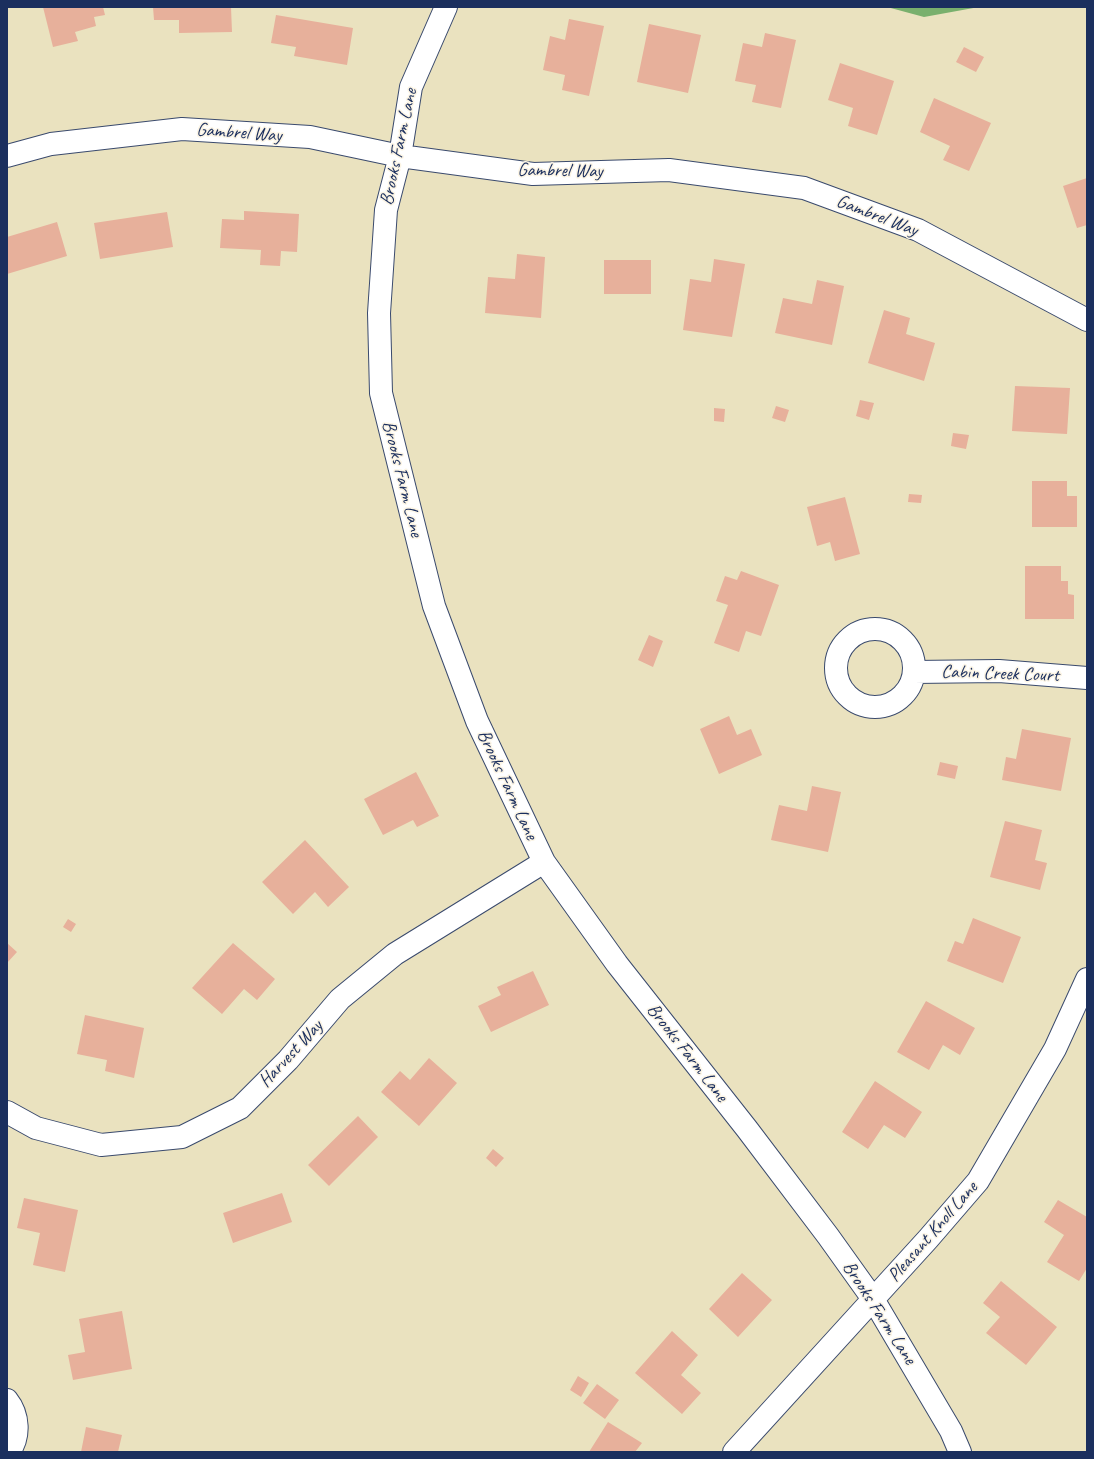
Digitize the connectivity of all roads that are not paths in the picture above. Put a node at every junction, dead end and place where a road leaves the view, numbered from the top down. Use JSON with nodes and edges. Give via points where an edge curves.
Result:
{"nodes":[{"id":1,"x":446,"y":7,"type":"edge"},
{"id":2,"x":7,"y":156,"type":"edge"},
{"id":3,"x":400,"y":156,"type":"junction"},
{"id":4,"x":1087,"y":320,"type":"edge"},
{"id":5,"x":914,"y":672,"type":"dead end"},
{"id":6,"x":1087,"y":678,"type":"edge"},
{"id":7,"x":544,"y":862,"type":"junction"},
{"id":8,"x":1087,"y":979,"type":"edge"},
{"id":9,"x":7,"y":1112,"type":"edge"},
{"id":10,"x":873,"y":1299,"type":"junction"},
{"id":11,"x":7,"y":1400,"type":"edge"},
{"id":12,"x":9,"y":1452,"type":"edge"},
{"id":13,"x":734,"y":1452,"type":"edge"},
{"id":14,"x":960,"y":1452,"type":"edge"}],
"edges":[{"from":1,"to":3,"type":"street","name":"Brooks Farm Lane","via":[[411,87]]},
{"from":2,"to":3,"type":"street","name":"Gambrel Way","via":[[51,144],[182,129],[310,137]]},
{"from":3,"to":4,"type":"street","name":"Gambrel Way","via":[[533,174],[669,170],[804,188],[918,230]]},
{"from":3,"to":7,"type":"street","name":"Brooks Farm Lane","via":[[386,210],[379,313],[381,393],[434,606],[477,721]]},
{"from":5,"to":6,"type":"street","name":"Cabin Creek Court","via":[[999,671]]},
{"from":7,"to":9,"type":"street","name":"Harvest Way","via":[[395,954],[340,999],[288,1060],[240,1108],[182,1137],[101,1145],[36,1128]]},
{"from":7,"to":10,"type":"street","name":"Brooks Farm Lane","via":[[617,964],[747,1129]]},
{"from":8,"to":10,"type":"street","name":"Pleasant Knoll Lane","via":[[1055,1049],[978,1181]]},
{"from":10,"to":13,"type":"street","name":"Pleasant Knoll Lane"},
{"from":10,"to":14,"type":"street","name":"Brooks Farm Lane","via":[[951,1431]]},
{"from":11,"to":12,"type":"street","via":[[16,1418],[17,1433]]}]}
